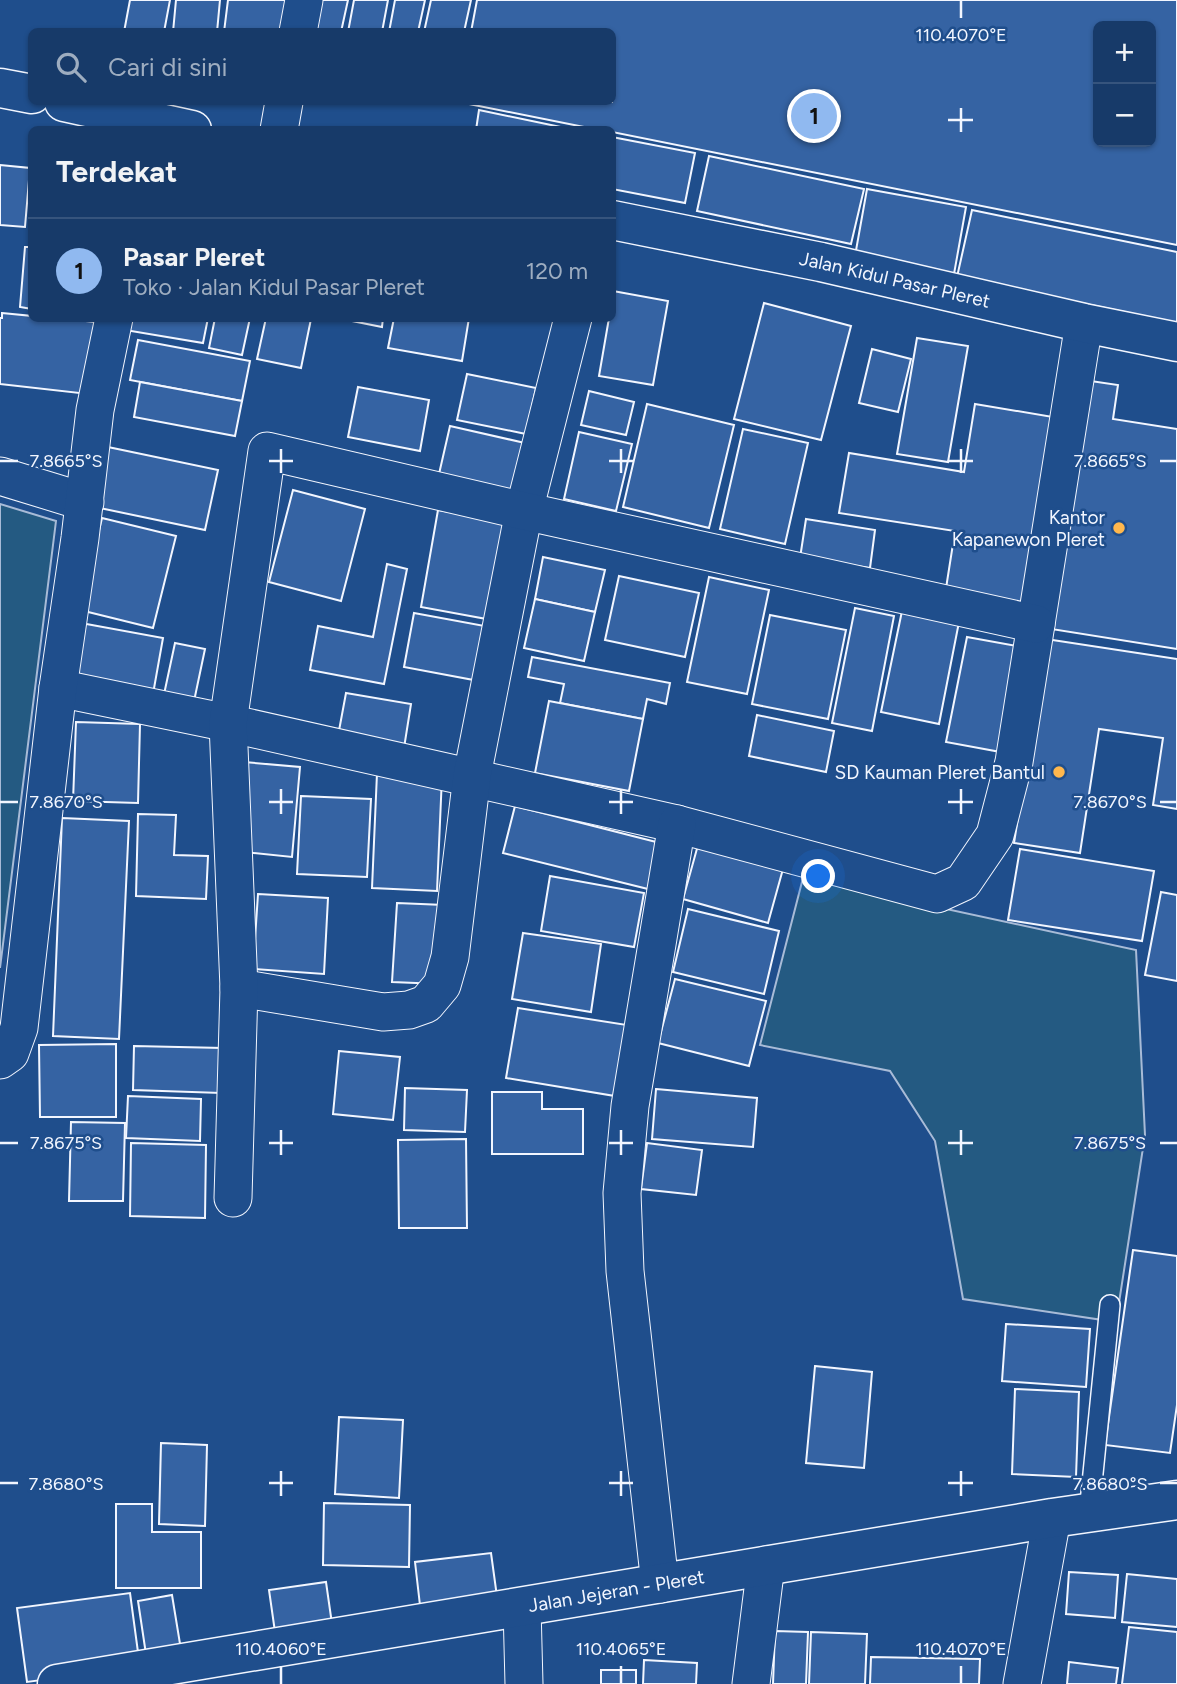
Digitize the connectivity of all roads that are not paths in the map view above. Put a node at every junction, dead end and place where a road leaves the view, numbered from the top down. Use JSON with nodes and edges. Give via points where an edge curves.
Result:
{"nodes":[{"id":1,"x":304,"y":0,"type":"edge"},
{"id":2,"x":299,"y":28,"type":"edge"},
{"id":3,"x":0,"y":88,"type":"edge"},
{"id":4,"x":28,"y":93,"type":"edge"},
{"id":5,"x":75,"y":105,"type":"edge"},
{"id":6,"x":283,"y":105,"type":"edge"},
{"id":7,"x":152,"y":125,"type":"edge"},
{"id":8,"x":280,"y":126,"type":"edge"},
{"id":9,"x":616,"y":221,"type":"edge"},
{"id":10,"x":113,"y":322,"type":"edge"},
{"id":11,"x":572,"y":322,"type":"edge"},
{"id":12,"x":1084,"y":323,"type":"junction"},
{"id":13,"x":1177,"y":342,"type":"edge"},
{"id":14,"x":0,"y":477,"type":"edge"},
{"id":15,"x":85,"y":502,"type":"junction"},
{"id":16,"x":524,"y":511,"type":"junction"},
{"id":17,"x":1036,"y":624,"type":"junction"},
{"id":18,"x":58,"y":688,"type":"junction"},
{"id":19,"x":228,"y":723,"type":"junction"},
{"id":20,"x":472,"y":776,"type":"junction"},
{"id":21,"x":677,"y":824,"type":"junction"},
{"id":22,"x":239,"y":988,"type":"junction"},
{"id":23,"x":0,"y":1060,"type":"edge"},
{"id":24,"x":233,"y":1198,"type":"dead end"},
{"id":25,"x":1110,"y":1306,"type":"dead end"},
{"id":26,"x":1177,"y":1500,"type":"edge"},
{"id":27,"x":1070,"y":1515,"type":"junction"},
{"id":28,"x":766,"y":1565,"type":"junction"},
{"id":29,"x":660,"y":1584,"type":"junction"},
{"id":30,"x":522,"y":1607,"type":"junction"},
{"id":31,"x":136,"y":1677,"type":"edge"},
{"id":32,"x":57,"y":1684,"type":"edge"},
{"id":33,"x":524,"y":1684,"type":"edge"},
{"id":34,"x":751,"y":1684,"type":"edge"},
{"id":35,"x":1022,"y":1684,"type":"edge"}],
"edges":[{"from":1,"to":2,"type":"street"},
{"from":3,"to":4,"type":"main road"},
{"from":5,"to":7,"type":"main road"},
{"from":6,"to":8,"type":"street"},
{"from":9,"to":12,"type":"main road","name":"Jalan Kidul Pasar Pleret"},
{"from":10,"to":15,"type":"street","via":[[95,410]]},
{"from":11,"to":16,"type":"street"},
{"from":12,"to":13,"type":"main road","name":"Jalan Kidul Pasar Pleret"},
{"from":12,"to":17,"type":"street"},
{"from":14,"to":15,"type":"street"},
{"from":15,"to":18,"type":"street"},
{"from":16,"to":17,"type":"street"},
{"from":16,"to":19,"type":"street","via":[[267,451]]},
{"from":16,"to":20,"type":"street"},
{"from":17,"to":21,"type":"street","via":[[1014,762],[995,835],[963,882],[937,894]]},
{"from":18,"to":19,"type":"street"},
{"from":18,"to":23,"type":"street","via":[[19,1028],[10,1053]]},
{"from":19,"to":20,"type":"street"},
{"from":19,"to":22,"type":"street"},
{"from":20,"to":21,"type":"street"},
{"from":20,"to":22,"type":"street","via":[[450,957],[442,985],[426,1004],[383,1012]]},
{"from":21,"to":29,"type":"street","via":[[630,1106],[622,1193],[625,1271]]},
{"from":22,"to":24,"type":"street"},
{"from":25,"to":27,"type":"lane"},
{"from":26,"to":27,"type":"main road","name":"Jalan Jejeran - Pleret"},
{"from":27,"to":28,"type":"main road","name":"Jalan Jejeran - Pleret"},
{"from":27,"to":35,"type":"street"},
{"from":28,"to":29,"type":"main road","name":"Jalan Jejeran - Pleret"},
{"from":28,"to":34,"type":"street"},
{"from":29,"to":30,"type":"main road","name":"Jalan Jejeran - Pleret"},
{"from":30,"to":31,"type":"main road","name":"Jalan Jejeran - Pleret"},
{"from":30,"to":33,"type":"street"},
{"from":31,"to":32,"type":"main road","name":"Jalan Jejeran - Pleret"}]}
